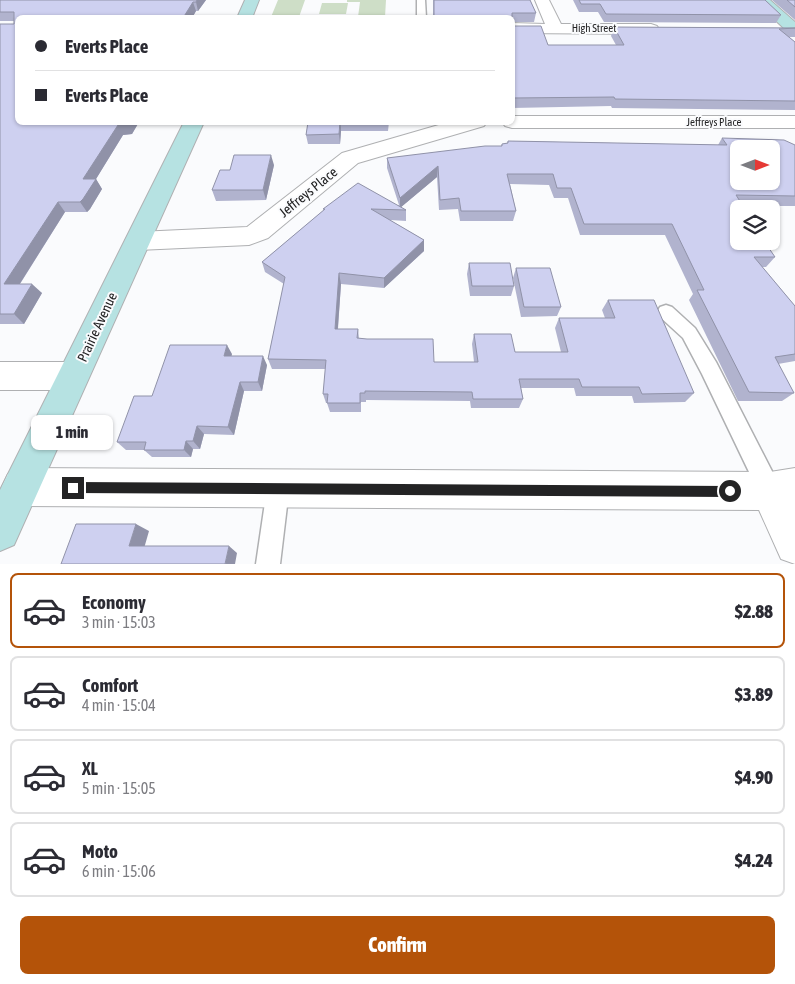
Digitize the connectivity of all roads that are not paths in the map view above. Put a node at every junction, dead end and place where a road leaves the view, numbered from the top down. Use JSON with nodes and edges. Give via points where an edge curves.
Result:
{"nodes":[{"id":1,"x":252,"y":0,"type":"edge"},
{"id":2,"x":421,"y":0,"type":"edge"},
{"id":3,"x":542,"y":0,"type":"edge"},
{"id":4,"x":761,"y":0,"type":"edge"},
{"id":5,"x":245,"y":15,"type":"edge"},
{"id":6,"x":422,"y":15,"type":"edge"},
{"id":7,"x":515,"y":28,"type":"edge"},
{"id":8,"x":555,"y":28,"type":"junction"},
{"id":9,"x":662,"y":29,"type":"edge"},
{"id":10,"x":770,"y":29,"type":"edge"},
{"id":11,"x":795,"y":30,"type":"edge"},
{"id":12,"x":515,"y":122,"type":"edge"},
{"id":13,"x":795,"y":122,"type":"edge"},
{"id":14,"x":193,"y":125,"type":"edge"},
{"id":15,"x":462,"y":125,"type":"edge"},
{"id":16,"x":138,"y":240,"type":"junction"},
{"id":17,"x":666,"y":312,"type":"dead end"},
{"id":18,"x":0,"y":376,"type":"edge"},
{"id":19,"x":73,"y":376,"type":"junction"},
{"id":20,"x":21,"y":487,"type":"junction"},
{"id":21,"x":278,"y":489,"type":"junction"},
{"id":22,"x":782,"y":489,"type":"edge"},
{"id":23,"x":0,"y":531,"type":"edge"},
{"id":24,"x":795,"y":545,"type":"edge"},
{"id":25,"x":268,"y":564,"type":"edge"}],
"edges":[{"from":1,"to":5,"type":"main road"},
{"from":2,"to":6,"type":"lane"},
{"from":3,"to":8,"type":"street"},
{"from":4,"to":11,"type":"main road"},
{"from":7,"to":8,"type":"street","name":"High Street"},
{"from":8,"to":9,"type":"street","name":"High Street"},
{"from":10,"to":11,"type":"street"},
{"from":12,"to":13,"type":"street","name":"Jeffreys Place"},
{"from":14,"to":16,"type":"main road","name":"Prairie Avenue"},
{"from":15,"to":16,"type":"street","name":"Jeffreys Place","via":[[350,158],[259,232],[249,236]]},
{"from":16,"to":19,"type":"main road","name":"Prairie Avenue"},
{"from":17,"to":22,"type":"lane","via":[[689,333]]},
{"from":18,"to":19,"type":"street"},
{"from":19,"to":20,"type":"main road","name":"Prairie Avenue"},
{"from":20,"to":21,"type":"street"},
{"from":20,"to":23,"type":"main road","name":"Prairie Avenue"},
{"from":21,"to":22,"type":"street"},
{"from":21,"to":25,"type":"lane"},
{"from":22,"to":24,"type":"street"}]}
